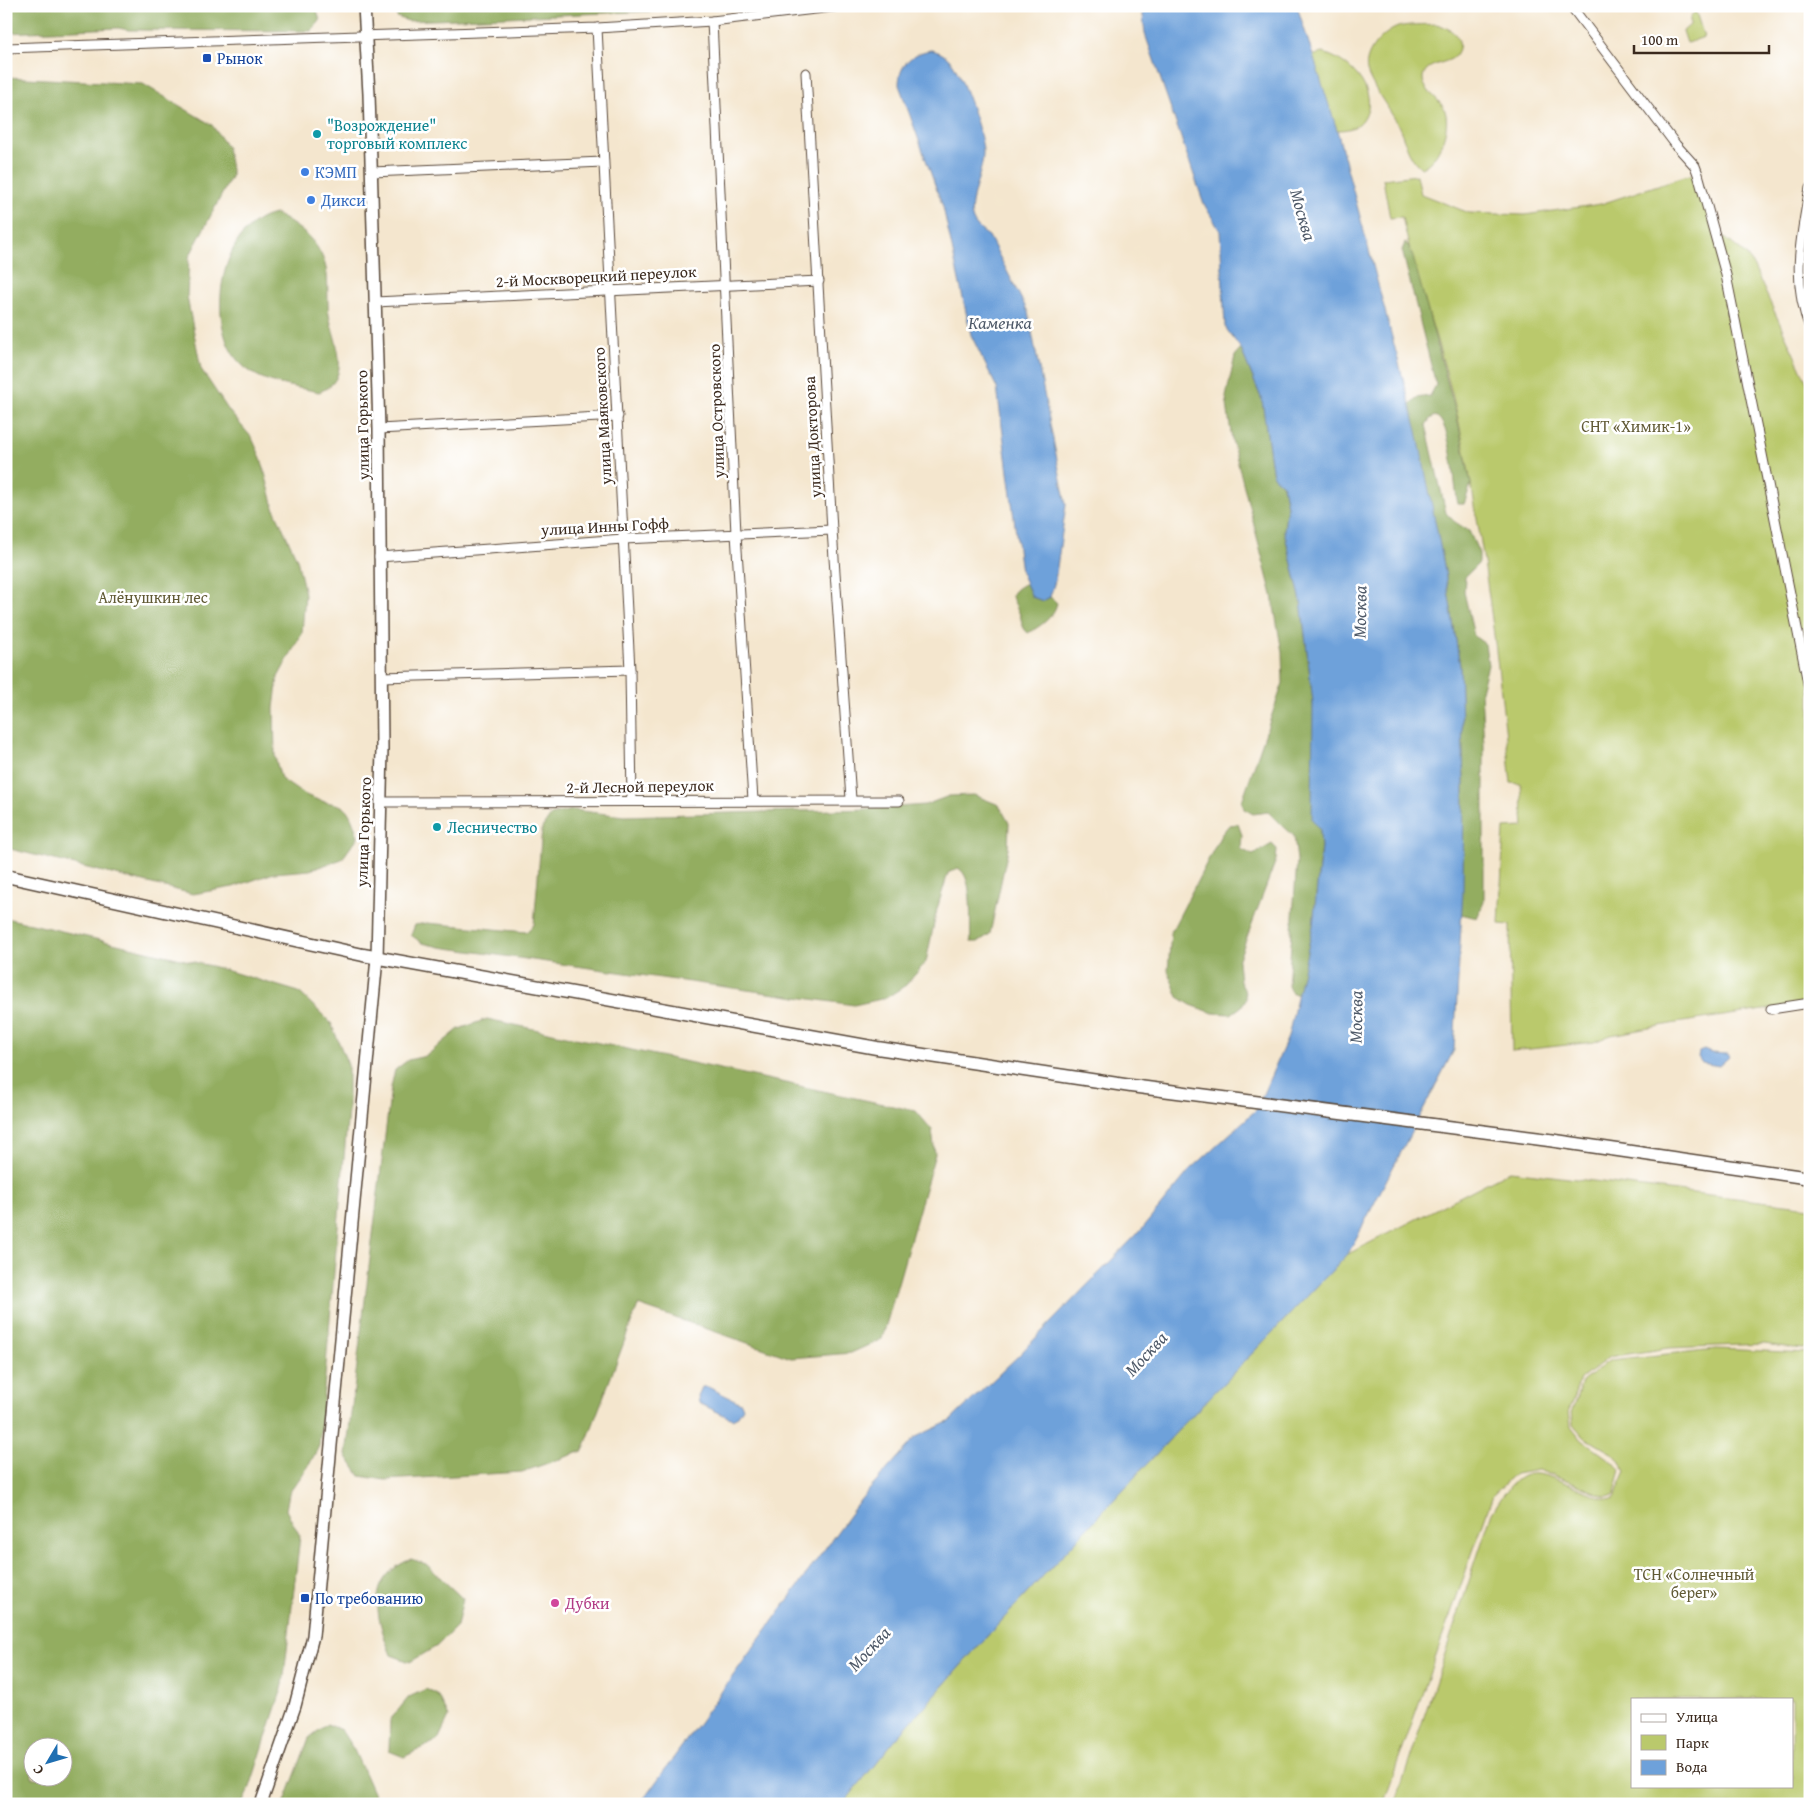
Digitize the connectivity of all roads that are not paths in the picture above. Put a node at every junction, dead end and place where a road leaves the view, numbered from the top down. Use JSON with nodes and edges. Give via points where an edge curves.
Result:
{"nodes":[{"id":1,"x":364,"y":6,"type":"edge"},
{"id":2,"x":841,"y":6,"type":"edge"},
{"id":3,"x":1571,"y":6,"type":"edge"},
{"id":4,"x":712,"y":21,"type":"junction"},
{"id":5,"x":597,"y":28,"type":"junction"},
{"id":6,"x":367,"y":36,"type":"junction"},
{"id":7,"x":6,"y":48,"type":"edge"},
{"id":8,"x":806,"y":73,"type":"dead end"},
{"id":9,"x":603,"y":162,"type":"junction"},
{"id":10,"x":372,"y":172,"type":"junction"},
{"id":11,"x":1810,"y":188,"type":"edge"},
{"id":12,"x":819,"y":281,"type":"junction"},
{"id":13,"x":726,"y":285,"type":"junction"},
{"id":14,"x":609,"y":290,"type":"junction"},
{"id":15,"x":375,"y":302,"type":"junction"},
{"id":16,"x":1810,"y":328,"type":"edge"},
{"id":17,"x":618,"y":416,"type":"junction"},
{"id":18,"x":379,"y":429,"type":"junction"},
{"id":19,"x":832,"y":530,"type":"junction"},
{"id":20,"x":736,"y":534,"type":"junction"},
{"id":21,"x":623,"y":539,"type":"junction"},
{"id":22,"x":379,"y":557,"type":"junction"},
{"id":23,"x":630,"y":670,"type":"junction"},
{"id":24,"x":381,"y":677,"type":"junction"},
{"id":25,"x":1810,"y":693,"type":"edge"},
{"id":26,"x":851,"y":799,"type":"junction"},
{"id":27,"x":753,"y":800,"type":"junction"},
{"id":28,"x":632,"y":801,"type":"junction"},
{"id":29,"x":899,"y":801,"type":"dead end"},
{"id":30,"x":381,"y":802,"type":"junction"},
{"id":31,"x":6,"y":876,"type":"edge"},
{"id":32,"x":377,"y":958,"type":"junction"},
{"id":33,"x":1810,"y":1003,"type":"edge"},
{"id":34,"x":1770,"y":1009,"type":"dead end"},
{"id":35,"x":1808,"y":1178,"type":"edge"},
{"id":36,"x":261,"y":1804,"type":"edge"}],
"edges":[{"from":1,"to":6,"type":"main road","name":"улица Горького"},
{"from":2,"to":4,"type":"street"},
{"from":3,"to":25,"type":"street","via":[[1676,146],[1695,166],[1702,185],[1742,348]]},
{"from":4,"to":5,"type":"street"},
{"from":4,"to":13,"type":"street","name":"улица Островского"},
{"from":5,"to":6,"type":"street"},
{"from":5,"to":9,"type":"street","name":"улица Маяковского"},
{"from":6,"to":7,"type":"street"},
{"from":6,"to":10,"type":"main road","name":"улица Горького"},
{"from":8,"to":12,"type":"street","name":"улица Докторова"},
{"from":9,"to":10,"type":"street"},
{"from":9,"to":14,"type":"street","name":"улица Маяковского"},
{"from":10,"to":15,"type":"main road","name":"улица Горького"},
{"from":11,"to":16,"type":"street","via":[[1798,276],[1802,306]]},
{"from":12,"to":13,"type":"street","name":"2-й Москворецкий переулок"},
{"from":12,"to":19,"type":"street","name":"улица Докторова"},
{"from":13,"to":14,"type":"street","name":"2-й Москворецкий переулок"},
{"from":13,"to":20,"type":"street","name":"улица Островского"},
{"from":14,"to":15,"type":"street","name":"2-й Москворецкий переулок"},
{"from":14,"to":17,"type":"street","name":"улица Маяковского"},
{"from":15,"to":18,"type":"main road","name":"улица Горького"},
{"from":17,"to":18,"type":"street"},
{"from":17,"to":21,"type":"street","name":"улица Маяковского"},
{"from":18,"to":22,"type":"main road","name":"улица Горького"},
{"from":19,"to":20,"type":"street","name":"улица Инны Гофф"},
{"from":19,"to":26,"type":"street","name":"улица Докторова"},
{"from":20,"to":21,"type":"street","name":"улица Инны Гофф"},
{"from":20,"to":27,"type":"street","name":"улица Островского"},
{"from":21,"to":22,"type":"street","name":"улица Инны Гофф"},
{"from":21,"to":23,"type":"street","name":"улица Маяковского"},
{"from":22,"to":24,"type":"main road","name":"улица Горького"},
{"from":23,"to":24,"type":"street"},
{"from":23,"to":28,"type":"street","name":"улица Маяковского"},
{"from":24,"to":30,"type":"main road","name":"улица Горького"},
{"from":26,"to":27,"type":"street","name":"2-й Лесной переулок"},
{"from":26,"to":29,"type":"street","name":"2-й Лесной переулок"},
{"from":27,"to":28,"type":"street","name":"2-й Лесной переулок"},
{"from":28,"to":30,"type":"street","name":"2-й Лесной переулок"},
{"from":30,"to":32,"type":"main road","name":"улица Горького"},
{"from":31,"to":32,"type":"highway"},
{"from":32,"to":35,"type":"highway","via":[[877,1048],[1131,1086],[1550,1140]]},
{"from":32,"to":36,"type":"main road","name":"улица Горького","via":[[313,1636],[295,1706]]},
{"from":33,"to":34,"type":"street"}]}
